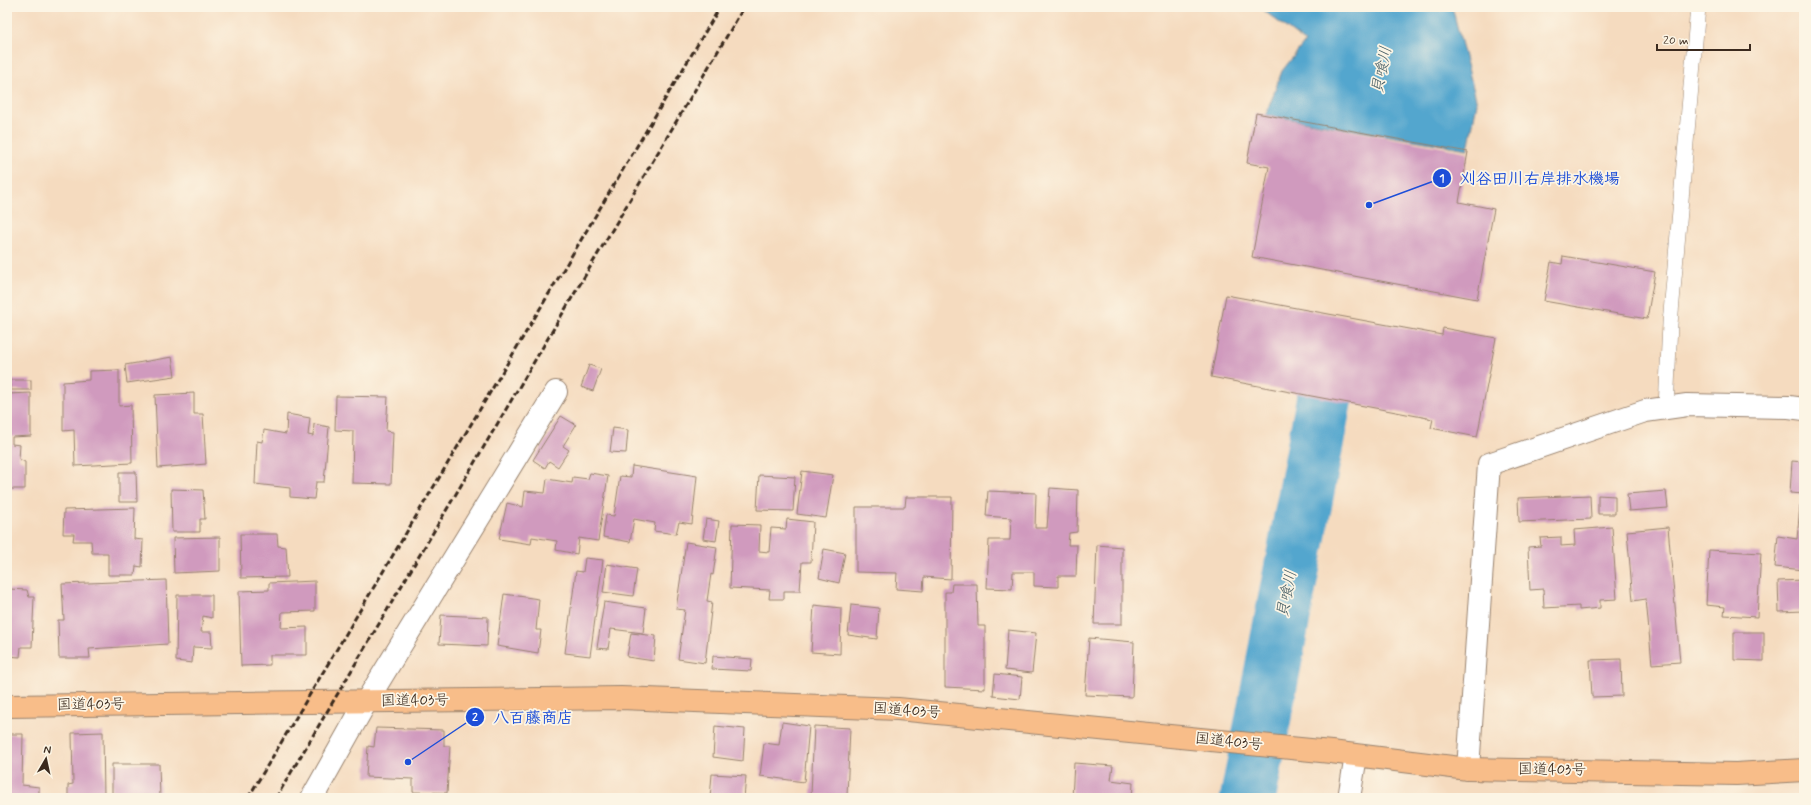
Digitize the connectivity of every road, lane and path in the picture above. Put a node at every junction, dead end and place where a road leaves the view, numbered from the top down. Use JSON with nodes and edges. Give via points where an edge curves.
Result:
{"nodes":[{"id":1,"x":1698,"y":7,"type":"edge"},
{"id":2,"x":556,"y":392,"type":"dead end"},
{"id":3,"x":1666,"y":408,"type":"junction"},
{"id":4,"x":1804,"y":409,"type":"edge"},
{"id":5,"x":366,"y":702,"type":"junction"},
{"id":6,"x":7,"y":706,"type":"edge"},
{"id":7,"x":1356,"y":756,"type":"junction"},
{"id":8,"x":1468,"y":769,"type":"junction"},
{"id":9,"x":1804,"y":770,"type":"edge"},
{"id":10,"x":312,"y":798,"type":"edge"},
{"id":11,"x":1349,"y":798,"type":"edge"}],
"edges":[{"from":1,"to":3,"type":"lane","via":[[1670,324]]},
{"from":2,"to":5,"type":"street"},
{"from":3,"to":4,"type":"street","via":[[1687,405]]},
{"from":3,"to":8,"type":"street","via":[[1645,411],[1489,464]]},
{"from":5,"to":6,"type":"highway","name":"国道403号"},
{"from":5,"to":7,"type":"highway","name":"国道403号","via":[[621,698],[890,709]]},
{"from":5,"to":10,"type":"street"},
{"from":7,"to":8,"type":"highway","name":"国道403号"},
{"from":7,"to":11,"type":"street"},
{"from":8,"to":9,"type":"highway","name":"国道403号","via":[[1736,774]]}]}
